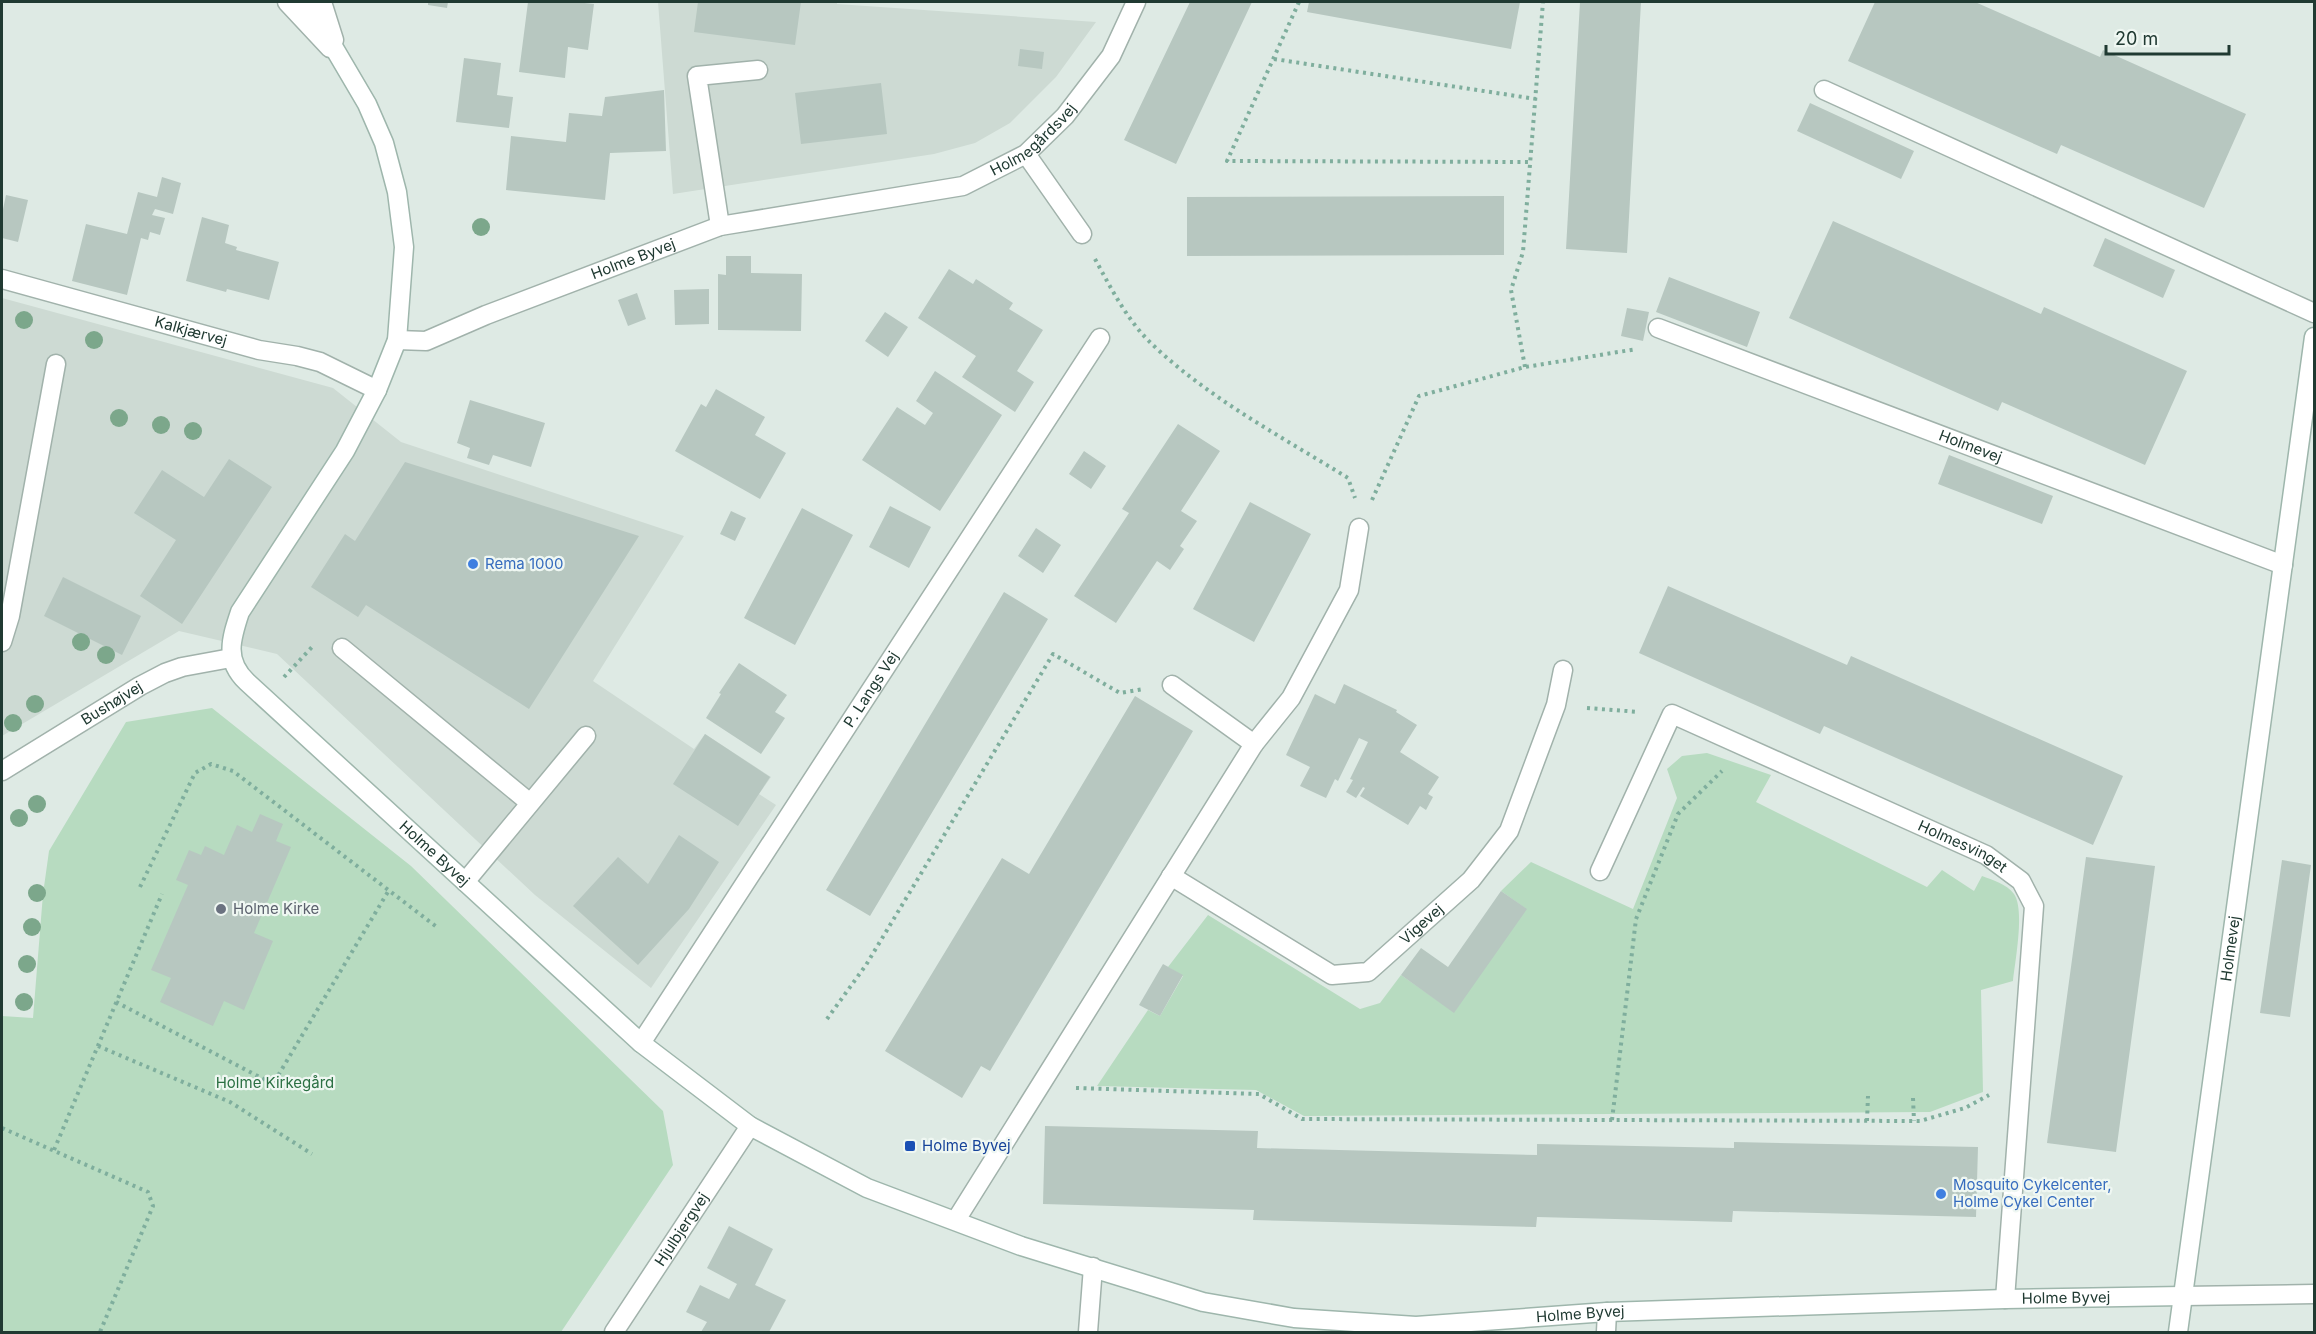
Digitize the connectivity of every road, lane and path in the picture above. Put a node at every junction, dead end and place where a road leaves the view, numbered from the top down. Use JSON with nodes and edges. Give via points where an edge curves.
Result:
{"nodes":[{"id":1,"x":286,"y":2,"type":"edge"},
{"id":2,"x":307,"y":2,"type":"edge"},
{"id":3,"x":322,"y":2,"type":"edge"},
{"id":4,"x":1136,"y":2,"type":"edge"},
{"id":5,"x":1299,"y":2,"type":"edge"},
{"id":6,"x":1543,"y":2,"type":"edge"},
{"id":7,"x":339,"y":58,"type":"junction"},
{"id":8,"x":1274,"y":59,"type":"junction"},
{"id":9,"x":758,"y":70,"type":"dead end"},
{"id":10,"x":1824,"y":90,"type":"dead end"},
{"id":11,"x":1536,"y":99,"type":"junction"},
{"id":12,"x":1026,"y":154,"type":"junction"},
{"id":13,"x":1530,"y":162,"type":"junction"},
{"id":14,"x":876,"y":202,"type":"joint"},
{"id":15,"x":720,"y":226,"type":"junction"},
{"id":16,"x":1082,"y":234,"type":"joint"},
{"id":17,"x":2,"y":279,"type":"edge"},
{"id":18,"x":2314,"y":313,"type":"edge"},
{"id":19,"x":1658,"y":328,"type":"joint"},
{"id":20,"x":2314,"y":337,"type":"edge"},
{"id":21,"x":1100,"y":338,"type":"dead end"},
{"id":22,"x":397,"y":340,"type":"junction"},
{"id":23,"x":56,"y":364,"type":"dead end"},
{"id":24,"x":1525,"y":368,"type":"junction"},
{"id":25,"x":377,"y":390,"type":"junction"},
{"id":26,"x":1359,"y":528,"type":"junction"},
{"id":27,"x":2283,"y":565,"type":"junction"},
{"id":28,"x":2,"y":642,"type":"edge"},
{"id":29,"x":342,"y":648,"type":"joint"},
{"id":30,"x":231,"y":658,"type":"junction"},
{"id":31,"x":1563,"y":670,"type":"dead end"},
{"id":32,"x":1172,"y":685,"type":"joint"},
{"id":33,"x":266,"y":698,"type":"junction"},
{"id":34,"x":1556,"y":705,"type":"junction"},
{"id":35,"x":1672,"y":714,"type":"junction"},
{"id":36,"x":586,"y":736,"type":"dead end"},
{"id":37,"x":1254,"y":744,"type":"junction"},
{"id":38,"x":1746,"y":747,"type":"junction"},
{"id":39,"x":2,"y":771,"type":"edge"},
{"id":40,"x":530,"y":803,"type":"junction"},
{"id":41,"x":1600,"y":871,"type":"dead end"},
{"id":42,"x":1171,"y":876,"type":"junction"},
{"id":43,"x":465,"y":882,"type":"junction"},
{"id":44,"x":140,"y":887,"type":"dead end"},
{"id":45,"x":389,"y":890,"type":"junction"},
{"id":46,"x":162,"y":894,"type":"dead end"},
{"id":47,"x":438,"y":928,"type":"dead end"},
{"id":48,"x":116,"y":1002,"type":"junction"},
{"id":49,"x":828,"y":1019,"type":"dead end"},
{"id":50,"x":641,"y":1043,"type":"junction"},
{"id":51,"x":98,"y":1046,"type":"junction"},
{"id":52,"x":2021,"y":1076,"type":"junction"},
{"id":53,"x":1039,"y":1087,"type":"junction"},
{"id":54,"x":1868,"y":1096,"type":"dead end"},
{"id":55,"x":1913,"y":1098,"type":"dead end"},
{"id":56,"x":1612,"y":1120,"type":"junction"},
{"id":57,"x":1867,"y":1120,"type":"junction"},
{"id":58,"x":1914,"y":1121,"type":"junction"},
{"id":59,"x":750,"y":1126,"type":"junction"},
{"id":60,"x":2,"y":1128,"type":"edge"},
{"id":61,"x":54,"y":1150,"type":"junction"},
{"id":62,"x":312,"y":1154,"type":"dead end"},
{"id":63,"x":956,"y":1220,"type":"junction"},
{"id":64,"x":1093,"y":1267,"type":"junction"},
{"id":65,"x":2314,"y":1294,"type":"edge"},
{"id":66,"x":2182,"y":1296,"type":"junction"},
{"id":67,"x":2005,"y":1299,"type":"junction"},
{"id":68,"x":1607,"y":1312,"type":"junction"},
{"id":69,"x":100,"y":1332,"type":"edge"},
{"id":70,"x":614,"y":1332,"type":"edge"},
{"id":71,"x":1088,"y":1332,"type":"edge"},
{"id":72,"x":1606,"y":1332,"type":"edge"},
{"id":73,"x":2178,"y":1332,"type":"edge"}],
"edges":[{"from":1,"to":7,"type":"street"},
{"from":2,"to":7,"type":"street"},
{"from":3,"to":7,"type":"street"},
{"from":4,"to":12,"type":"street","name":"Holmegårdsvej","via":[[1111,56],[1065,116]]},
{"from":5,"to":8,"type":"path"},
{"from":6,"to":11,"type":"path"},
{"from":7,"to":22,"type":"street","via":[[367,104],[384,143],[397,192],[404,247]]},
{"from":8,"to":11,"type":"path"},
{"from":8,"to":13,"type":"path","via":[[1227,160]]},
{"from":9,"to":15,"type":"street","via":[[697,76]]},
{"from":10,"to":18,"type":"street"},
{"from":11,"to":13,"type":"path"},
{"from":12,"to":14,"type":"street","name":"Holmegårdsvej","via":[[963,186]]},
{"from":12,"to":16,"type":"street"},
{"from":13,"to":24,"type":"path","via":[[1523,252],[1511,290]]},
{"from":14,"to":15,"type":"street","name":"Holme Byvej"},
{"from":15,"to":22,"type":"street","name":"Holme Byvej","via":[[426,341]]},
{"from":16,"to":26,"type":"path","via":[[1121,307],[1153,346],[1224,401],[1348,478],[1356,499]]},
{"from":17,"to":25,"type":"street","name":"Kalkjærvej","via":[[259,350],[320,362]]},
{"from":19,"to":24,"type":"path","via":[[1641,348]]},
{"from":19,"to":27,"type":"street","name":"Holmevej"},
{"from":20,"to":27,"type":"street","name":"Holmevej"},
{"from":21,"to":50,"type":"street","name":"P. Langs Vej"},
{"from":22,"to":25,"type":"street"},
{"from":23,"to":28,"type":"street"},
{"from":24,"to":26,"type":"path","via":[[1419,396]]},
{"from":25,"to":30,"type":"street","via":[[345,451],[240,612]]},
{"from":26,"to":37,"type":"street","via":[[1349,590],[1291,698]]},
{"from":27,"to":66,"type":"street","name":"Holmevej"},
{"from":29,"to":33,"type":"path","via":[[313,646]]},
{"from":29,"to":40,"type":"street"},
{"from":30,"to":33,"type":"street","name":"Holme Byvej","via":[[240,675]]},
{"from":30,"to":39,"type":"street","name":"Bushøjvej","via":[[165,673]]},
{"from":31,"to":34,"type":"street","name":"Vigevej"},
{"from":32,"to":37,"type":"street"},
{"from":32,"to":49,"type":"path","via":[[1120,693],[1053,654],[866,965]]},
{"from":33,"to":43,"type":"street","name":"Holme Byvej"},
{"from":34,"to":35,"type":"path"},
{"from":34,"to":42,"type":"street","name":"Vigevej","via":[[1509,831],[1471,880],[1368,972],[1332,975]]},
{"from":35,"to":38,"type":"street","name":"Holmesvinget"},
{"from":35,"to":41,"type":"street"},
{"from":36,"to":40,"type":"street"},
{"from":37,"to":42,"type":"street"},
{"from":38,"to":52,"type":"street","name":"Holmesvinget","via":[[1986,855],[2021,881],[2034,906]]},
{"from":38,"to":56,"type":"path","via":[[1678,814],[1636,919]]},
{"from":40,"to":43,"type":"street"},
{"from":42,"to":53,"type":"street"},
{"from":43,"to":50,"type":"street","name":"Holme Byvej"},
{"from":44,"to":45,"type":"path","via":[[195,773],[211,764],[233,771]]},
{"from":45,"to":47,"type":"path"},
{"from":45,"to":48,"type":"path","via":[[273,1084]]},
{"from":46,"to":48,"type":"path"},
{"from":48,"to":51,"type":"path"},
{"from":50,"to":59,"type":"street","name":"Holme Byvej"},
{"from":51,"to":61,"type":"path"},
{"from":51,"to":62,"type":"path","via":[[230,1102]]},
{"from":52,"to":58,"type":"path","via":[[1965,1108]]},
{"from":52,"to":67,"type":"street","name":"Holmesvinget"},
{"from":53,"to":56,"type":"path","via":[[1259,1094],[1302,1119]]},
{"from":53,"to":63,"type":"street"},
{"from":54,"to":57,"type":"path"},
{"from":55,"to":58,"type":"path"},
{"from":56,"to":57,"type":"path"},
{"from":57,"to":58,"type":"path"},
{"from":59,"to":63,"type":"street","name":"Holme Byvej","via":[[867,1188]]},
{"from":59,"to":70,"type":"street","name":"Hjulbjergvej"},
{"from":60,"to":61,"type":"path"},
{"from":61,"to":69,"type":"path","via":[[148,1192],[153,1206]]},
{"from":63,"to":64,"type":"street","name":"Holme Byvej","via":[[1021,1246]]},
{"from":64,"to":68,"type":"street","name":"Holme Byvej","via":[[1203,1302],[1294,1318],[1416,1326]]},
{"from":64,"to":71,"type":"street"},
{"from":65,"to":66,"type":"street","name":"Holme Byvej"},
{"from":66,"to":67,"type":"street","name":"Holme Byvej"},
{"from":66,"to":73,"type":"street","name":"Holmevej"},
{"from":67,"to":68,"type":"street","name":"Holme Byvej"},
{"from":68,"to":72,"type":"street"}]}
